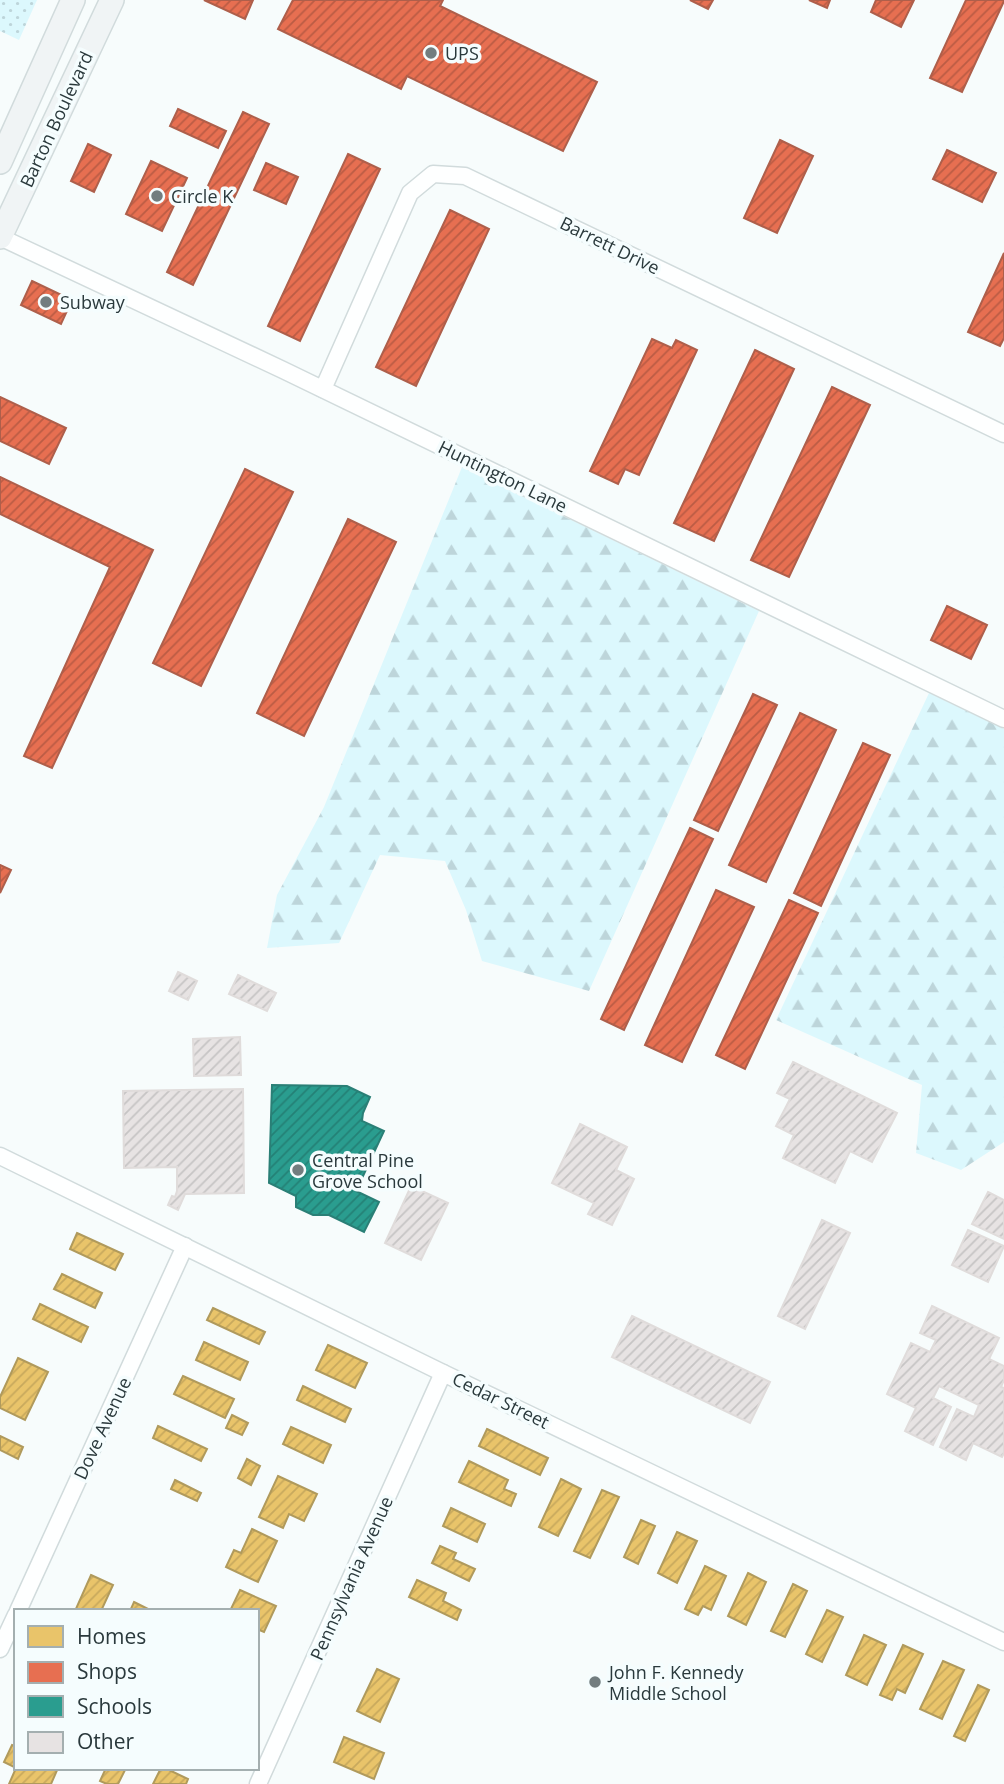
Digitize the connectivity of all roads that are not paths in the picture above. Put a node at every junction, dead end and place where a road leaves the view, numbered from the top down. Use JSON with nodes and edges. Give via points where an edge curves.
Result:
{"nodes":[{"id":1,"x":73,"y":0,"type":"edge"},
{"id":2,"x":112,"y":0,"type":"edge"},
{"id":3,"x":0,"y":162,"type":"edge"},
{"id":4,"x":0,"y":237,"type":"edge"},
{"id":5,"x":323,"y":389,"type":"junction"},
{"id":6,"x":1004,"y":435,"type":"edge"},
{"id":7,"x":1004,"y":719,"type":"edge"},
{"id":8,"x":0,"y":1156,"type":"edge"},
{"id":9,"x":186,"y":1246,"type":"junction"},
{"id":10,"x":443,"y":1373,"type":"junction"},
{"id":11,"x":19,"y":1609,"type":"edge"},
{"id":12,"x":14,"y":1620,"type":"edge"},
{"id":13,"x":1004,"y":1642,"type":"edge"},
{"id":14,"x":5,"y":1643,"type":"edge"},
{"id":15,"x":262,"y":1763,"type":"edge"},
{"id":16,"x":258,"y":1784,"type":"edge"}],
"edges":[{"from":1,"to":3,"type":"main road","name":"Barton Boulevard"},
{"from":2,"to":4,"type":"main road","name":"Barton Boulevard"},
{"from":4,"to":5,"type":"street","name":"Huntington Lane"},
{"from":5,"to":6,"type":"street","name":"Barrett Drive","via":[[410,193],[433,174],[465,176]]},
{"from":5,"to":7,"type":"street","name":"Huntington Lane"},
{"from":8,"to":9,"type":"street","name":"Cedar Street"},
{"from":9,"to":10,"type":"street","name":"Cedar Street"},
{"from":9,"to":11,"type":"street","name":"Dove Avenue"},
{"from":10,"to":13,"type":"street","name":"Cedar Street"},
{"from":10,"to":15,"type":"street","name":"Pennsylvania Avenue"},
{"from":12,"to":14,"type":"street","name":"Dove Avenue"},
{"from":15,"to":16,"type":"street","name":"Pennsylvania Avenue"}]}
